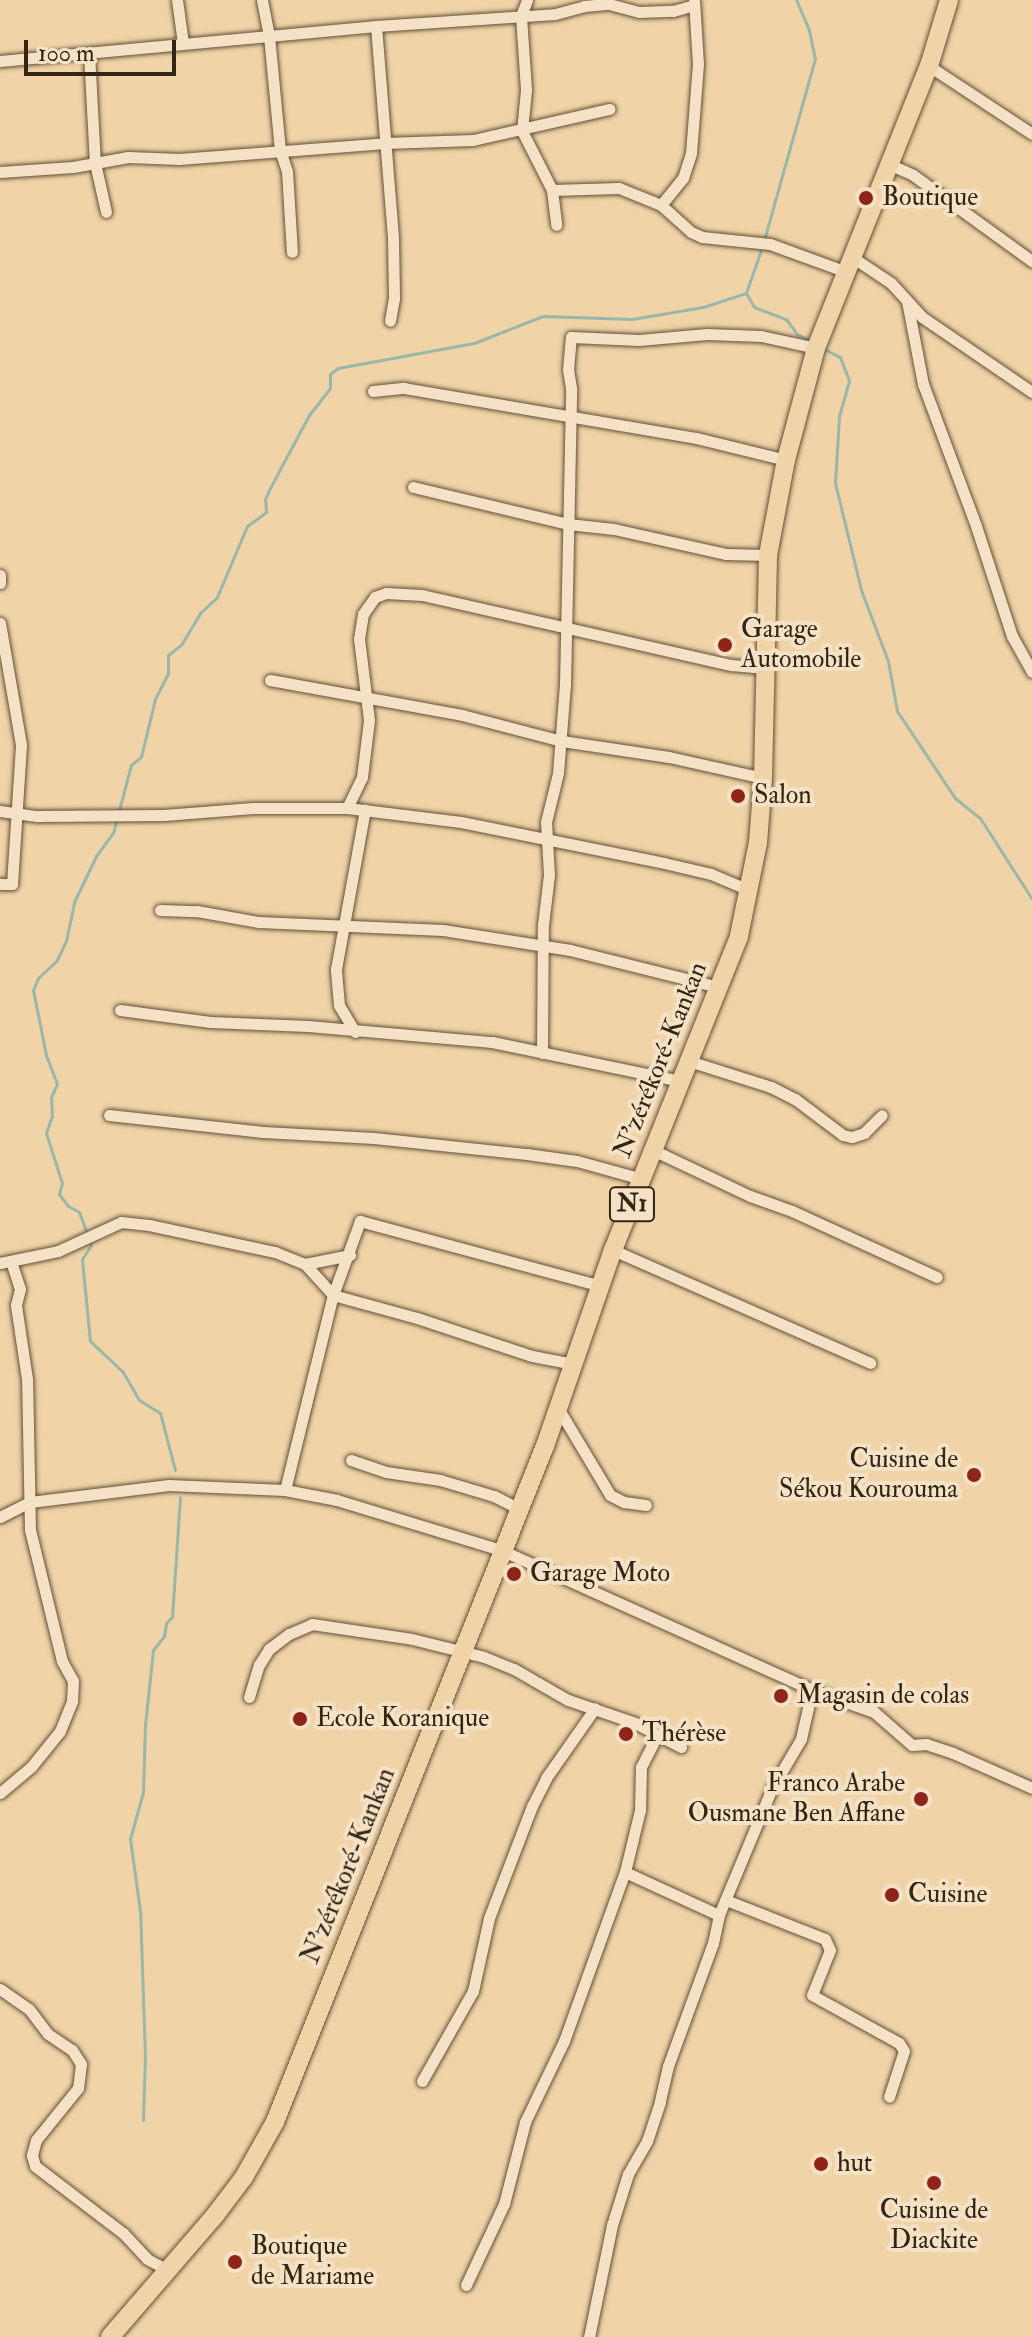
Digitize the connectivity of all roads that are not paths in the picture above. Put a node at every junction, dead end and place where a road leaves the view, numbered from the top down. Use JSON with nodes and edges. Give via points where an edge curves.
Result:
{"nodes":[{"id":1,"x":177,"y":0,"type":"edge"},
{"id":2,"x":262,"y":0,"type":"edge"},
{"id":3,"x":527,"y":0,"type":"edge"},
{"id":4,"x":949,"y":0,"type":"edge"},
{"id":5,"x":694,"y":2,"type":"edge"},
{"id":6,"x":521,"y":16,"type":"junction"},
{"id":7,"x":376,"y":26,"type":"junction"},
{"id":8,"x":269,"y":36,"type":"junction"},
{"id":9,"x":183,"y":43,"type":"junction"},
{"id":10,"x":89,"y":53,"type":"junction"},
{"id":11,"x":0,"y":61,"type":"edge"},
{"id":12,"x":929,"y":66,"type":"junction"},
{"id":13,"x":610,"y":109,"type":"dead end"},
{"id":14,"x":522,"y":131,"type":"junction"},
{"id":15,"x":1032,"y":134,"type":"edge"},
{"id":16,"x":385,"y":143,"type":"junction"},
{"id":17,"x":280,"y":150,"type":"junction"},
{"id":18,"x":95,"y":163,"type":"junction"},
{"id":19,"x":891,"y":165,"type":"junction"},
{"id":20,"x":0,"y":172,"type":"edge"},
{"id":21,"x":552,"y":190,"type":"junction"},
{"id":22,"x":661,"y":205,"type":"junction"},
{"id":23,"x":106,"y":212,"type":"dead end"},
{"id":24,"x":556,"y":225,"type":"dead end"},
{"id":25,"x":292,"y":252,"type":"dead end"},
{"id":26,"x":1032,"y":261,"type":"edge"},
{"id":27,"x":851,"y":266,"type":"junction"},
{"id":28,"x":907,"y":301,"type":"junction"},
{"id":29,"x":390,"y":321,"type":"dead end"},
{"id":30,"x":816,"y":348,"type":"junction"},
{"id":31,"x":373,"y":391,"type":"dead end"},
{"id":32,"x":1032,"y":392,"type":"edge"},
{"id":33,"x":568,"y":418,"type":"junction"},
{"id":34,"x":786,"y":460,"type":"junction"},
{"id":35,"x":413,"y":487,"type":"dead end"},
{"id":36,"x":568,"y":524,"type":"junction"},
{"id":37,"x":768,"y":555,"type":"junction"},
{"id":38,"x":0,"y":575,"type":"edge"},
{"id":39,"x":0,"y":583,"type":"edge"},
{"id":40,"x":0,"y":623,"type":"edge"},
{"id":41,"x":564,"y":625,"type":"junction"},
{"id":42,"x":766,"y":668,"type":"junction"},
{"id":43,"x":1032,"y":672,"type":"edge"},
{"id":44,"x":270,"y":680,"type":"dead end"},
{"id":45,"x":368,"y":697,"type":"junction"},
{"id":46,"x":562,"y":741,"type":"junction"},
{"id":47,"x":763,"y":778,"type":"junction"},
{"id":48,"x":347,"y":808,"type":"junction"},
{"id":49,"x":365,"y":810,"type":"junction"},
{"id":50,"x":0,"y":811,"type":"edge"},
{"id":51,"x":19,"y":814,"type":"junction"},
{"id":52,"x":546,"y":839,"type":"junction"},
{"id":53,"x":0,"y":884,"type":"edge"},
{"id":54,"x":751,"y":891,"type":"junction"},
{"id":55,"x":160,"y":910,"type":"dead end"},
{"id":56,"x":346,"y":927,"type":"junction"},
{"id":57,"x":542,"y":946,"type":"junction"},
{"id":58,"x":718,"y":987,"type":"junction"},
{"id":59,"x":120,"y":1010,"type":"dead end"},
{"id":60,"x":355,"y":1032,"type":"junction"},
{"id":61,"x":542,"y":1053,"type":"junction"},
{"id":62,"x":689,"y":1061,"type":"junction"},
{"id":63,"x":681,"y":1081,"type":"junction"},
{"id":64,"x":109,"y":1115,"type":"dead end"},
{"id":65,"x":882,"y":1115,"type":"dead end"},
{"id":66,"x":653,"y":1150,"type":"junction"},
{"id":67,"x":642,"y":1179,"type":"junction"},
{"id":68,"x":613,"y":1250,"type":"junction"},
{"id":69,"x":350,"y":1255,"type":"junction"},
{"id":70,"x":6,"y":1262,"type":"edge"},
{"id":71,"x":305,"y":1264,"type":"junction"},
{"id":72,"x":937,"y":1277,"type":"dead end"},
{"id":73,"x":601,"y":1286,"type":"junction"},
{"id":74,"x":333,"y":1295,"type":"junction"},
{"id":75,"x":870,"y":1363,"type":"dead end"},
{"id":76,"x":574,"y":1364,"type":"junction"},
{"id":77,"x":558,"y":1408,"type":"junction"},
{"id":78,"x":351,"y":1460,"type":"dead end"},
{"id":79,"x":285,"y":1490,"type":"junction"},
{"id":80,"x":30,"y":1502,"type":"junction"},
{"id":81,"x":646,"y":1505,"type":"dead end"},
{"id":82,"x":520,"y":1509,"type":"junction"},
{"id":83,"x":0,"y":1517,"type":"edge"},
{"id":84,"x":501,"y":1550,"type":"junction"},
{"id":85,"x":464,"y":1650,"type":"junction"},
{"id":86,"x":812,"y":1690,"type":"junction"},
{"id":87,"x":249,"y":1697,"type":"dead end"},
{"id":88,"x":595,"y":1708,"type":"junction"},
{"id":89,"x":657,"y":1735,"type":"junction"},
{"id":90,"x":681,"y":1747,"type":"dead end"},
{"id":91,"x":1032,"y":1788,"type":"edge"},
{"id":92,"x":0,"y":1793,"type":"edge"},
{"id":93,"x":625,"y":1872,"type":"junction"},
{"id":94,"x":726,"y":1900,"type":"junction"},
{"id":95,"x":719,"y":1915,"type":"junction"},
{"id":96,"x":0,"y":1989,"type":"edge"},
{"id":97,"x":422,"y":2081,"type":"dead end"},
{"id":98,"x":889,"y":2097,"type":"dead end"},
{"id":99,"x":168,"y":2270,"type":"junction"},
{"id":100,"x":466,"y":2285,"type":"dead end"},
{"id":101,"x":110,"y":2337,"type":"edge"},
{"id":102,"x":589,"y":2337,"type":"edge"}],
"edges":[{"from":1,"to":9,"type":"street"},
{"from":2,"to":8,"type":"street"},
{"from":3,"to":6,"type":"street"},
{"from":4,"to":12,"type":"highway","name":"N'zérékoré-Kankan","number":"N1"},
{"from":5,"to":6,"type":"street","via":[[673,11],[639,12],[609,4]]},
{"from":5,"to":22,"type":"street","via":[[698,64],[691,153],[683,178]]},
{"from":6,"to":7,"type":"street"},
{"from":6,"to":14,"type":"street","via":[[526,90]]},
{"from":7,"to":8,"type":"street"},
{"from":7,"to":16,"type":"street"},
{"from":8,"to":9,"type":"street"},
{"from":8,"to":17,"type":"street"},
{"from":9,"to":10,"type":"street"},
{"from":10,"to":11,"type":"street"},
{"from":10,"to":18,"type":"street"},
{"from":12,"to":15,"type":"street"},
{"from":12,"to":19,"type":"highway","name":"N'zérékoré-Kankan","number":"N1"},
{"from":13,"to":14,"type":"street"},
{"from":14,"to":16,"type":"street","via":[[473,140]]},
{"from":14,"to":21,"type":"street"},
{"from":16,"to":17,"type":"street"},
{"from":16,"to":29,"type":"street","via":[[393,239]]},
{"from":17,"to":18,"type":"street"},
{"from":17,"to":25,"type":"street","via":[[287,171]]},
{"from":18,"to":20,"type":"street"},
{"from":18,"to":23,"type":"street"},
{"from":19,"to":26,"type":"street","via":[[913,175]]},
{"from":19,"to":27,"type":"highway","name":"N'zérékoré-Kankan","number":"N1"},
{"from":21,"to":22,"type":"street","via":[[619,188]]},
{"from":21,"to":24,"type":"street"},
{"from":22,"to":27,"type":"street","via":[[702,237],[756,241]]},
{"from":27,"to":28,"type":"street","via":[[891,283]]},
{"from":27,"to":30,"type":"highway","name":"N'zérékoré-Kankan","number":"N1"},
{"from":28,"to":32,"type":"street","via":[[922,317]]},
{"from":28,"to":43,"type":"street","via":[[923,384],[1012,636]]},
{"from":30,"to":33,"type":"street","via":[[761,336],[571,337]]},
{"from":30,"to":34,"type":"highway","name":"N'zérékoré-Kankan","number":"N1"},
{"from":31,"to":33,"type":"street","via":[[404,388]]},
{"from":33,"to":34,"type":"street","via":[[696,438]]},
{"from":33,"to":36,"type":"street"},
{"from":34,"to":37,"type":"highway","name":"N'zérékoré-Kankan","number":"N1"},
{"from":35,"to":36,"type":"street"},
{"from":36,"to":37,"type":"street","via":[[726,554]]},
{"from":36,"to":41,"type":"street"},
{"from":37,"to":42,"type":"highway","name":"N'zérékoré-Kankan","number":"N1"},
{"from":38,"to":39,"type":"street"},
{"from":40,"to":51,"type":"street","via":[[21,745]]},
{"from":41,"to":42,"type":"street","via":[[731,665]]},
{"from":41,"to":45,"type":"street","via":[[422,595],[375,597],[363,614],[359,639]]},
{"from":41,"to":46,"type":"street"},
{"from":42,"to":47,"type":"highway","name":"N'zérékoré-Kankan","number":"N1"},
{"from":44,"to":45,"type":"street"},
{"from":45,"to":46,"type":"street"},
{"from":45,"to":48,"type":"street","via":[[362,777]]},
{"from":46,"to":47,"type":"street"},
{"from":46,"to":52,"type":"street"},
{"from":47,"to":54,"type":"highway","name":"N'zérékoré-Kankan","number":"N1"},
{"from":48,"to":49,"type":"street"},
{"from":48,"to":51,"type":"street"},
{"from":49,"to":52,"type":"street"},
{"from":49,"to":56,"type":"street"},
{"from":50,"to":51,"type":"street"},
{"from":51,"to":53,"type":"street","via":[[12,884]]},
{"from":52,"to":54,"type":"street","via":[[711,874]]},
{"from":52,"to":57,"type":"street","via":[[549,875]]},
{"from":54,"to":58,"type":"highway","name":"N'zérékoré-Kankan","number":"N1"},
{"from":55,"to":56,"type":"street"},
{"from":56,"to":57,"type":"street","via":[[443,930]]},
{"from":56,"to":60,"type":"street","via":[[336,969],[339,1005]]},
{"from":57,"to":58,"type":"street"},
{"from":57,"to":61,"type":"street"},
{"from":58,"to":62,"type":"highway","name":"N'zérékoré-Kankan","number":"N1"},
{"from":59,"to":60,"type":"street"},
{"from":60,"to":61,"type":"street","via":[[492,1042]]},
{"from":61,"to":63,"type":"street"},
{"from":62,"to":63,"type":"highway","name":"N'zérékoré-Kankan","number":"N1"},
{"from":62,"to":65,"type":"street","via":[[771,1087],[843,1135],[864,1133]]},
{"from":63,"to":66,"type":"highway","name":"N'zérékoré-Kankan","number":"N1"},
{"from":64,"to":67,"type":"street","via":[[511,1152],[577,1161]]},
{"from":66,"to":67,"type":"highway","name":"N'zérékoré-Kankan","number":"N1"},
{"from":66,"to":72,"type":"street"},
{"from":67,"to":68,"type":"highway","name":"N'zérékoré-Kankan","number":"N1"},
{"from":68,"to":73,"type":"highway","name":"N'zérékoré-Kankan","number":"N1"},
{"from":68,"to":75,"type":"street"},
{"from":69,"to":71,"type":"street"},
{"from":69,"to":73,"type":"street","via":[[360,1221]]},
{"from":69,"to":74,"type":"street"},
{"from":70,"to":71,"type":"street","via":[[58,1251],[121,1222],[239,1243]]},
{"from":70,"to":80,"type":"street","via":[[20,1289],[16,1305],[27,1379]]},
{"from":71,"to":74,"type":"street"},
{"from":73,"to":76,"type":"highway","name":"N'zérékoré-Kankan","number":"N1"},
{"from":74,"to":76,"type":"street"},
{"from":74,"to":79,"type":"street"},
{"from":76,"to":77,"type":"highway","name":"N'zérékoré-Kankan","number":"N1"},
{"from":77,"to":81,"type":"street","via":[[610,1495]]},
{"from":77,"to":82,"type":"highway","name":"N'zérékoré-Kankan","number":"N1"},
{"from":78,"to":82,"type":"street","via":[[386,1472],[440,1480]]},
{"from":79,"to":80,"type":"street","via":[[169,1485]]},
{"from":79,"to":84,"type":"street","via":[[337,1500]]},
{"from":80,"to":83,"type":"street"},
{"from":80,"to":92,"type":"street","via":[[35,1553],[62,1661],[73,1681],[72,1701],[60,1731],[31,1767]]},
{"from":82,"to":84,"type":"highway","name":"N'zérékoré-Kankan","number":"N1"},
{"from":84,"to":85,"type":"highway","name":"N'zérékoré-Kankan","number":"N1"},
{"from":84,"to":86,"type":"street"},
{"from":85,"to":87,"type":"street","via":[[312,1624],[269,1649]]},
{"from":85,"to":88,"type":"street"},
{"from":85,"to":99,"type":"highway","name":"N'zérékoré-Kankan","number":"N1","via":[[275,2122],[244,2177]]},
{"from":86,"to":91,"type":"street","via":[[874,1712],[912,1745],[953,1753]]},
{"from":86,"to":94,"type":"street","via":[[801,1739],[772,1788]]},
{"from":88,"to":89,"type":"street"},
{"from":88,"to":97,"type":"street","via":[[532,1806],[489,1918],[473,1991]]},
{"from":89,"to":90,"type":"street"},
{"from":89,"to":93,"type":"street","via":[[641,1767],[640,1810]]},
{"from":93,"to":95,"type":"street"},
{"from":93,"to":100,"type":"street","via":[[564,2041],[525,2122],[504,2204]]},
{"from":94,"to":95,"type":"street"},
{"from":94,"to":98,"type":"street","via":[[825,1939],[830,1950],[812,1995],[899,2043],[904,2051]]},
{"from":95,"to":102,"type":"street","via":[[656,2115],[628,2174],[612,2225]]},
{"from":96,"to":99,"type":"street","via":[[29,2009],[81,2064],[78,2088],[36,2140],[35,2166],[123,2233],[147,2259]]},
{"from":99,"to":101,"type":"highway","name":"N'zérékoré-Kankan","number":"N1"}]}
